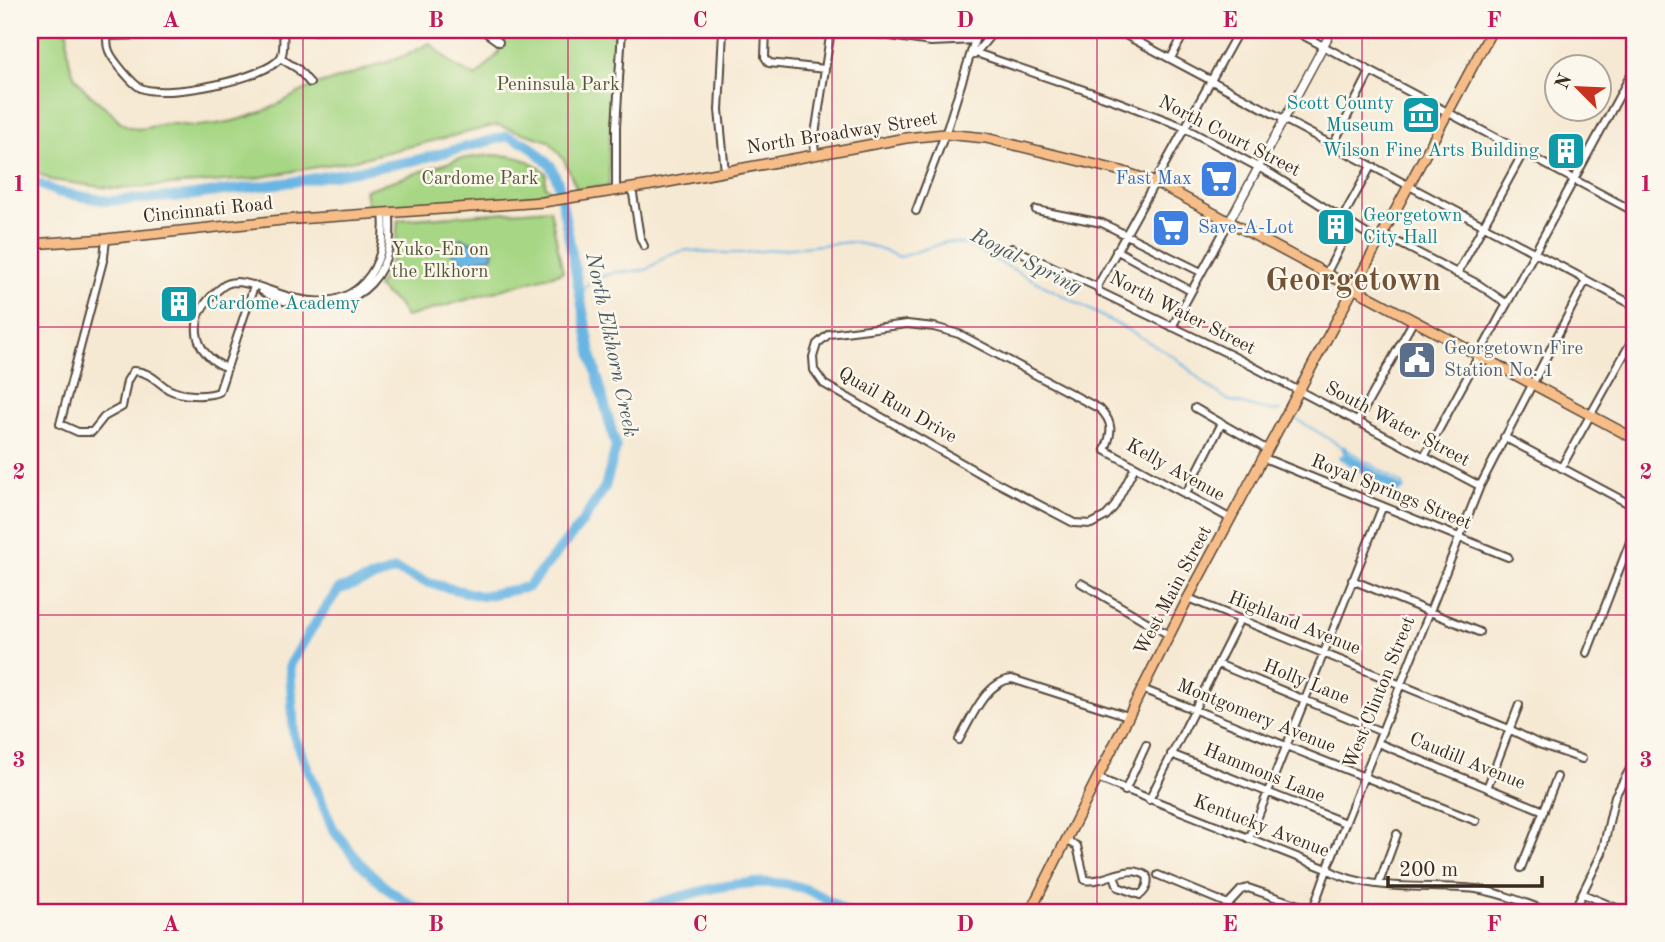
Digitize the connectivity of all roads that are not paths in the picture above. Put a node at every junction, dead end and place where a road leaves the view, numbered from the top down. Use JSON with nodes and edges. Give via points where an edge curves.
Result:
{"nodes":[{"id":1,"x":346,"y":30,"type":"edge"},
{"id":2,"x":482,"y":30,"type":"edge"},
{"id":3,"x":622,"y":30,"type":"edge"},
{"id":4,"x":723,"y":30,"type":"edge"},
{"id":5,"x":766,"y":30,"type":"edge"},
{"id":6,"x":831,"y":30,"type":"edge"},
{"id":7,"x":978,"y":30,"type":"edge"},
{"id":8,"x":995,"y":30,"type":"edge"},
{"id":9,"x":1116,"y":30,"type":"edge"},
{"id":10,"x":1186,"y":30,"type":"edge"},
{"id":11,"x":1240,"y":30,"type":"edge"},
{"id":12,"x":1293,"y":30,"type":"edge"},
{"id":13,"x":1332,"y":30,"type":"edge"},
{"id":14,"x":1492,"y":30,"type":"edge"},
{"id":15,"x":283,"y":31,"type":"edge"},
{"id":16,"x":107,"y":33,"type":"edge"},
{"id":17,"x":870,"y":33,"type":"dead end"},
{"id":18,"x":975,"y":40,"type":"junction"},
{"id":19,"x":499,"y":42,"type":"dead end"},
{"id":20,"x":1323,"y":46,"type":"junction"},
{"id":21,"x":976,"y":53,"type":"junction"},
{"id":22,"x":280,"y":58,"type":"junction"},
{"id":23,"x":1171,"y":58,"type":"junction"},
{"id":24,"x":969,"y":60,"type":"junction"},
{"id":25,"x":1635,"y":67,"type":"edge"},
{"id":26,"x":825,"y":69,"type":"junction"},
{"id":27,"x":1370,"y":72,"type":"junction"},
{"id":28,"x":1211,"y":80,"type":"junction"},
{"id":29,"x":310,"y":82,"type":"dead end"},
{"id":30,"x":1447,"y":113,"type":"junction"},
{"id":31,"x":1284,"y":119,"type":"junction"},
{"id":32,"x":1184,"y":128,"type":"junction"},
{"id":33,"x":945,"y":134,"type":"junction"},
{"id":34,"x":1333,"y":145,"type":"junction"},
{"id":35,"x":1523,"y":153,"type":"junction"},
{"id":36,"x":815,"y":155,"type":"junction"},
{"id":37,"x":1371,"y":166,"type":"junction"},
{"id":38,"x":1258,"y":167,"type":"junction"},
{"id":39,"x":725,"y":172,"type":"junction"},
{"id":40,"x":1574,"y":180,"type":"junction"},
{"id":41,"x":1154,"y":182,"type":"junction"},
{"id":42,"x":1408,"y":184,"type":"junction"},
{"id":43,"x":632,"y":188,"type":"junction"},
{"id":44,"x":616,"y":191,"type":"junction"},
{"id":45,"x":543,"y":202,"type":"joint"},
{"id":46,"x":1036,"y":210,"type":"dead end"},
{"id":47,"x":916,"y":211,"type":"dead end"},
{"id":48,"x":1635,"y":212,"type":"edge"},
{"id":49,"x":386,"y":213,"type":"junction"},
{"id":50,"x":1343,"y":217,"type":"junction"},
{"id":51,"x":1228,"y":222,"type":"junction"},
{"id":52,"x":1483,"y":224,"type":"junction"},
{"id":53,"x":1351,"y":226,"type":"junction"},
{"id":54,"x":1125,"y":233,"type":"junction"},
{"id":55,"x":1380,"y":238,"type":"junction"},
{"id":56,"x":106,"y":239,"type":"junction"},
{"id":57,"x":30,"y":244,"type":"edge"},
{"id":58,"x":644,"y":246,"type":"dead end"},
{"id":59,"x":1012,"y":248,"type":"dead end"},
{"id":60,"x":1116,"y":250,"type":"junction"},
{"id":61,"x":1535,"y":252,"type":"junction"},
{"id":62,"x":1201,"y":272,"type":"junction"},
{"id":63,"x":1326,"y":274,"type":"junction"},
{"id":64,"x":1457,"y":274,"type":"junction"},
{"id":65,"x":1586,"y":280,"type":"junction"},
{"id":66,"x":254,"y":286,"type":"junction"},
{"id":67,"x":1097,"y":287,"type":"junction"},
{"id":68,"x":1354,"y":288,"type":"junction"},
{"id":69,"x":1191,"y":291,"type":"junction"},
{"id":70,"x":1507,"y":304,"type":"junction"},
{"id":71,"x":1635,"y":306,"type":"edge"},
{"id":72,"x":1414,"y":320,"type":"junction"},
{"id":73,"x":1172,"y":327,"type":"junction"},
{"id":74,"x":1635,"y":335,"type":"edge"},
{"id":75,"x":1480,"y":355,"type":"junction"},
{"id":76,"x":227,"y":368,"type":"junction"},
{"id":77,"x":1531,"y":383,"type":"junction"},
{"id":78,"x":1300,"y":391,"type":"junction"},
{"id":79,"x":1195,"y":408,"type":"dead end"},
{"id":80,"x":1592,"y":415,"type":"junction"},
{"id":81,"x":1357,"y":422,"type":"junction"},
{"id":82,"x":1222,"y":423,"type":"junction"},
{"id":83,"x":1504,"y":437,"type":"junction"},
{"id":84,"x":1635,"y":439,"type":"edge"},
{"id":85,"x":1105,"y":450,"type":"joint"},
{"id":86,"x":1266,"y":454,"type":"junction"},
{"id":87,"x":1424,"y":457,"type":"junction"},
{"id":88,"x":1135,"y":467,"type":"junction"},
{"id":89,"x":1561,"y":468,"type":"junction"},
{"id":90,"x":1480,"y":486,"type":"junction"},
{"id":91,"x":1185,"y":495,"type":"junction"},
{"id":92,"x":1635,"y":507,"type":"edge"},
{"id":93,"x":1382,"y":508,"type":"junction"},
{"id":94,"x":1231,"y":519,"type":"junction"},
{"id":95,"x":1635,"y":529,"type":"edge"},
{"id":96,"x":1460,"y":538,"type":"junction"},
{"id":97,"x":1508,"y":558,"type":"dead end"},
{"id":98,"x":1352,"y":580,"type":"junction"},
{"id":99,"x":1081,"y":583,"type":"dead end"},
{"id":100,"x":1188,"y":598,"type":"junction"},
{"id":101,"x":1430,"y":611,"type":"junction"},
{"id":102,"x":1240,"y":619,"type":"junction"},
{"id":103,"x":1479,"y":632,"type":"dead end"},
{"id":104,"x":1170,"y":635,"type":"junction"},
{"id":105,"x":1587,"y":653,"type":"dead end"},
{"id":106,"x":1324,"y":654,"type":"junction"},
{"id":107,"x":1218,"y":664,"type":"junction"},
{"id":108,"x":1401,"y":685,"type":"junction"},
{"id":109,"x":1142,"y":689,"type":"junction"},
{"id":110,"x":1306,"y":699,"type":"junction"},
{"id":111,"x":1519,"y":705,"type":"dead end"},
{"id":112,"x":1194,"y":710,"type":"junction"},
{"id":113,"x":1128,"y":716,"type":"junction"},
{"id":114,"x":1509,"y":729,"type":"junction"},
{"id":115,"x":1382,"y":732,"type":"junction"},
{"id":116,"x":958,"y":740,"type":"dead end"},
{"id":117,"x":1378,"y":743,"type":"junction"},
{"id":118,"x":1146,"y":745,"type":"dead end"},
{"id":119,"x":1287,"y":746,"type":"junction"},
{"id":120,"x":1171,"y":754,"type":"junction"},
{"id":121,"x":1582,"y":759,"type":"dead end"},
{"id":122,"x":1635,"y":760,"type":"edge"},
{"id":123,"x":1625,"y":776,"type":"junction"},
{"id":124,"x":1364,"y":777,"type":"junction"},
{"id":125,"x":1558,"y":777,"type":"dead end"},
{"id":126,"x":1097,"y":778,"type":"junction"},
{"id":127,"x":1635,"y":779,"type":"edge"},
{"id":128,"x":1487,"y":788,"type":"junction"},
{"id":129,"x":1125,"y":791,"type":"junction"},
{"id":130,"x":1268,"y":792,"type":"junction"},
{"id":131,"x":1149,"y":800,"type":"junction"},
{"id":132,"x":1544,"y":811,"type":"junction"},
{"id":133,"x":1476,"y":821,"type":"dead end"},
{"id":134,"x":1345,"y":823,"type":"junction"},
{"id":135,"x":1397,"y":834,"type":"dead end"},
{"id":136,"x":1249,"y":839,"type":"junction"},
{"id":137,"x":1067,"y":841,"type":"junction"},
{"id":138,"x":1521,"y":868,"type":"dead end"},
{"id":139,"x":1327,"y":869,"type":"junction"},
{"id":140,"x":1114,"y":875,"type":"junction"},
{"id":141,"x":1158,"y":876,"type":"dead end"},
{"id":142,"x":1379,"y":883,"type":"junction"},
{"id":143,"x":1583,"y":894,"type":"junction"},
{"id":144,"x":1312,"y":911,"type":"edge"},
{"id":145,"x":1030,"y":912,"type":"edge"},
{"id":146,"x":1549,"y":912,"type":"edge"},
{"id":147,"x":1573,"y":912,"type":"edge"},
{"id":148,"x":1626,"y":912,"type":"edge"}],
"edges":[{"from":1,"to":15,"type":"street"},
{"from":2,"to":19,"type":"street"},
{"from":3,"to":44,"type":"street"},
{"from":4,"to":39,"type":"street","via":[[719,110]]},
{"from":5,"to":26,"type":"street","via":[[769,63]]},
{"from":6,"to":26,"type":"street"},
{"from":7,"to":18,"type":"street"},
{"from":8,"to":21,"type":"street"},
{"from":9,"to":23,"type":"street"},
{"from":10,"to":23,"type":"street"},
{"from":11,"to":28,"type":"street"},
{"from":12,"to":20,"type":"street"},
{"from":13,"to":20,"type":"street"},
{"from":14,"to":30,"type":"main road","name":"West Main Street"},
{"from":15,"to":16,"type":"street"},
{"from":15,"to":22,"type":"street"},
{"from":16,"to":22,"type":"street","via":[[111,56],[136,85],[152,91],[191,89],[261,72]]},
{"from":17,"to":18,"type":"street","via":[[931,42]]},
{"from":18,"to":24,"type":"street"},
{"from":20,"to":27,"type":"street"},
{"from":20,"to":31,"type":"street"},
{"from":21,"to":24,"type":"street"},
{"from":21,"to":32,"type":"street","name":"North Court Street"},
{"from":22,"to":29,"type":"street"},
{"from":23,"to":28,"type":"street"},
{"from":24,"to":33,"type":"street"},
{"from":25,"to":40,"type":"street"},
{"from":26,"to":36,"type":"street"},
{"from":27,"to":30,"type":"street"},
{"from":27,"to":34,"type":"street"},
{"from":28,"to":31,"type":"street"},
{"from":28,"to":32,"type":"street"},
{"from":30,"to":35,"type":"street"},
{"from":30,"to":42,"type":"main road","name":"West Main Street"},
{"from":31,"to":34,"type":"street"},
{"from":31,"to":38,"type":"street"},
{"from":32,"to":38,"type":"street","name":"North Court Street"},
{"from":32,"to":41,"type":"street"},
{"from":33,"to":36,"type":"main road","name":"North Broadway Street"},
{"from":33,"to":41,"type":"main road","name":"North Broadway Street","via":[[986,138]]},
{"from":33,"to":47,"type":"street"},
{"from":34,"to":37,"type":"street"},
{"from":35,"to":40,"type":"street"},
{"from":35,"to":52,"type":"street"},
{"from":36,"to":39,"type":"main road","name":"North Broadway Street"},
{"from":37,"to":42,"type":"street"},
{"from":37,"to":50,"type":"street"},
{"from":38,"to":50,"type":"street","name":"North Court Street"},
{"from":38,"to":51,"type":"street"},
{"from":39,"to":43,"type":"main road","name":"North Broadway Street"},
{"from":40,"to":48,"type":"street"},
{"from":40,"to":61,"type":"street"},
{"from":41,"to":51,"type":"main road","name":"North Broadway Street"},
{"from":41,"to":54,"type":"street"},
{"from":42,"to":52,"type":"street"},
{"from":42,"to":55,"type":"main road","name":"West Main Street"},
{"from":43,"to":44,"type":"main road","name":"North Broadway Street"},
{"from":43,"to":58,"type":"street"},
{"from":44,"to":45,"type":"main road","name":"North Broadway Street"},
{"from":45,"to":49,"type":"main road","name":"Cincinnati Road"},
{"from":46,"to":54,"type":"street","via":[[1102,223]]},
{"from":49,"to":56,"type":"main road","name":"Cincinnati Road"},
{"from":49,"to":66,"type":"street","via":[[389,247],[370,285],[356,296],[314,307],[282,300]]},
{"from":50,"to":53,"type":"street","name":"North Court Street"},
{"from":51,"to":62,"type":"street"},
{"from":51,"to":63,"type":"main road","name":"North Broadway Street"},
{"from":52,"to":61,"type":"street"},
{"from":52,"to":64,"type":"street"},
{"from":53,"to":55,"type":"street","name":"North Court Street"},
{"from":53,"to":63,"type":"street"},
{"from":54,"to":60,"type":"street"},
{"from":54,"to":62,"type":"street"},
{"from":55,"to":64,"type":"street","name":"North Court Street"},
{"from":55,"to":68,"type":"main road","name":"West Main Street"},
{"from":56,"to":57,"type":"main road","name":"Cincinnati Road"},
{"from":56,"to":76,"type":"street","via":[[60,424],[92,432],[104,417],[122,407],[133,371],[154,376],[180,394],[214,394],[219,392]]},
{"from":59,"to":67,"type":"street","name":"North Water Street"},
{"from":60,"to":67,"type":"street"},
{"from":60,"to":69,"type":"street"},
{"from":61,"to":65,"type":"street"},
{"from":61,"to":70,"type":"street"},
{"from":62,"to":69,"type":"street"},
{"from":63,"to":68,"type":"main road","name":"North Broadway Street"},
{"from":64,"to":70,"type":"street","name":"North Court Street"},
{"from":65,"to":71,"type":"street"},
{"from":65,"to":77,"type":"street","name":"West Clinton Street"},
{"from":66,"to":76,"type":"street"},
{"from":66,"to":76,"type":"street","via":[[229,282],[204,304],[198,318],[202,350],[214,363]]},
{"from":67,"to":73,"type":"street","name":"North Water Street"},
{"from":68,"to":72,"type":"main road","name":"North Broadway Street"},
{"from":68,"to":78,"type":"main road","name":"West Main Street"},
{"from":69,"to":73,"type":"street"},
{"from":70,"to":75,"type":"street"},
{"from":72,"to":75,"type":"main road","name":"North Broadway Street"},
{"from":72,"to":81,"type":"street"},
{"from":73,"to":78,"type":"street","name":"North Water Street"},
{"from":74,"to":80,"type":"street"},
{"from":75,"to":77,"type":"main road","name":"North Broadway Street"},
{"from":75,"to":87,"type":"street"},
{"from":77,"to":80,"type":"main road","name":"North Broadway Street"},
{"from":77,"to":83,"type":"street","name":"West Clinton Street"},
{"from":78,"to":81,"type":"street","name":"South Water Street"},
{"from":78,"to":86,"type":"main road","name":"West Main Street"},
{"from":79,"to":82,"type":"street","name":"Royal Springs Street"},
{"from":80,"to":84,"type":"main road","name":"North Broadway Street"},
{"from":80,"to":89,"type":"street"},
{"from":81,"to":87,"type":"street","name":"South Water Street"},
{"from":82,"to":86,"type":"street","name":"Royal Springs Street"},
{"from":82,"to":91,"type":"street"},
{"from":83,"to":89,"type":"street"},
{"from":83,"to":90,"type":"street","name":"West Clinton Street"},
{"from":85,"to":88,"type":"street","name":"Kelly Avenue"},
{"from":85,"to":88,"type":"street","name":"Quail Run Drive","via":[[1111,424],[1100,409],[958,334],[933,327],[889,325],[829,334],[817,344],[814,370],[824,384],[1074,523],[1091,524],[1106,516]]},
{"from":86,"to":93,"type":"street","name":"Royal Springs Street"},
{"from":86,"to":94,"type":"main road","name":"West Main Street"},
{"from":87,"to":90,"type":"street","name":"South Water Street"},
{"from":88,"to":91,"type":"street","name":"Kelly Avenue"},
{"from":89,"to":92,"type":"street"},
{"from":90,"to":96,"type":"street","name":"West Clinton Street"},
{"from":91,"to":94,"type":"street","name":"Kelly Avenue"},
{"from":93,"to":96,"type":"street","name":"Royal Springs Street"},
{"from":93,"to":98,"type":"street"},
{"from":94,"to":100,"type":"main road","name":"West Main Street"},
{"from":95,"to":105,"type":"street"},
{"from":96,"to":97,"type":"street","name":"Royal Springs Street"},
{"from":96,"to":101,"type":"street","name":"West Clinton Street"},
{"from":98,"to":101,"type":"street"},
{"from":98,"to":106,"type":"street"},
{"from":99,"to":104,"type":"street"},
{"from":100,"to":102,"type":"street","name":"Highland Avenue"},
{"from":100,"to":104,"type":"main road","name":"West Main Street"},
{"from":101,"to":103,"type":"street"},
{"from":101,"to":108,"type":"street","name":"West Clinton Street"},
{"from":102,"to":106,"type":"street","name":"Highland Avenue"},
{"from":102,"to":107,"type":"street"},
{"from":104,"to":109,"type":"main road","name":"West Main Street"},
{"from":106,"to":108,"type":"street","name":"Highland Avenue"},
{"from":106,"to":110,"type":"street"},
{"from":107,"to":110,"type":"street","name":"Holly Lane"},
{"from":107,"to":112,"type":"street"},
{"from":108,"to":114,"type":"street","name":"Highland Avenue"},
{"from":108,"to":115,"type":"street","name":"West Clinton Street"},
{"from":109,"to":112,"type":"street","name":"Montgomery Avenue"},
{"from":109,"to":113,"type":"main road","name":"West Main Street"},
{"from":110,"to":115,"type":"street","name":"Holly Lane"},
{"from":110,"to":119,"type":"street"},
{"from":111,"to":114,"type":"street"},
{"from":112,"to":119,"type":"street","name":"Montgomery Avenue"},
{"from":112,"to":120,"type":"street"},
{"from":113,"to":116,"type":"street","via":[[1012,678],[989,691]]},
{"from":113,"to":126,"type":"main road","name":"West Main Street"},
{"from":114,"to":121,"type":"street","name":"Highland Avenue"},
{"from":114,"to":128,"type":"street"},
{"from":115,"to":117,"type":"street","name":"West Clinton Street"},
{"from":117,"to":124,"type":"street","name":"West Clinton Street"},
{"from":117,"to":128,"type":"street","name":"Caudill Avenue"},
{"from":118,"to":129,"type":"street"},
{"from":119,"to":124,"type":"street","name":"Montgomery Avenue"},
{"from":119,"to":130,"type":"street"},
{"from":120,"to":130,"type":"street","name":"Hammons Lane"},
{"from":120,"to":131,"type":"street"},
{"from":122,"to":123,"type":"street"},
{"from":123,"to":127,"type":"street"},
{"from":123,"to":143,"type":"street","via":[[1615,796],[1602,853]]},
{"from":124,"to":133,"type":"street","name":"Montgomery Avenue"},
{"from":124,"to":134,"type":"street","name":"West Clinton Street"},
{"from":125,"to":132,"type":"street"},
{"from":126,"to":129,"type":"street","name":"Kentucky Avenue"},
{"from":126,"to":137,"type":"main road","name":"West Main Street"},
{"from":128,"to":132,"type":"street","name":"Caudill Avenue"},
{"from":129,"to":131,"type":"street","name":"Kentucky Avenue"},
{"from":130,"to":134,"type":"street","name":"Hammons Lane"},
{"from":130,"to":136,"type":"street"},
{"from":131,"to":136,"type":"street","name":"Kentucky Avenue"},
{"from":132,"to":138,"type":"street"},
{"from":134,"to":139,"type":"street","name":"West Clinton Street"},
{"from":135,"to":142,"type":"street"},
{"from":136,"to":139,"type":"street","name":"Kentucky Avenue"},
{"from":137,"to":140,"type":"street","via":[[1077,846],[1085,880]]},
{"from":137,"to":145,"type":"main road","name":"West Main Street"},
{"from":139,"to":142,"type":"street","name":"Kentucky Avenue","via":[[1364,883]]},
{"from":139,"to":144,"type":"street","name":"West Clinton Street"},
{"from":140,"to":140,"type":"street","via":[[1142,873],[1148,880],[1144,892],[1140,895],[1118,887]]},
{"from":141,"to":144,"type":"street","via":[[1228,904],[1248,888]]},
{"from":142,"to":146,"type":"street","name":"Kentucky Avenue","via":[[1489,891]]},
{"from":143,"to":147,"type":"street"},
{"from":143,"to":148,"type":"street"}]}
